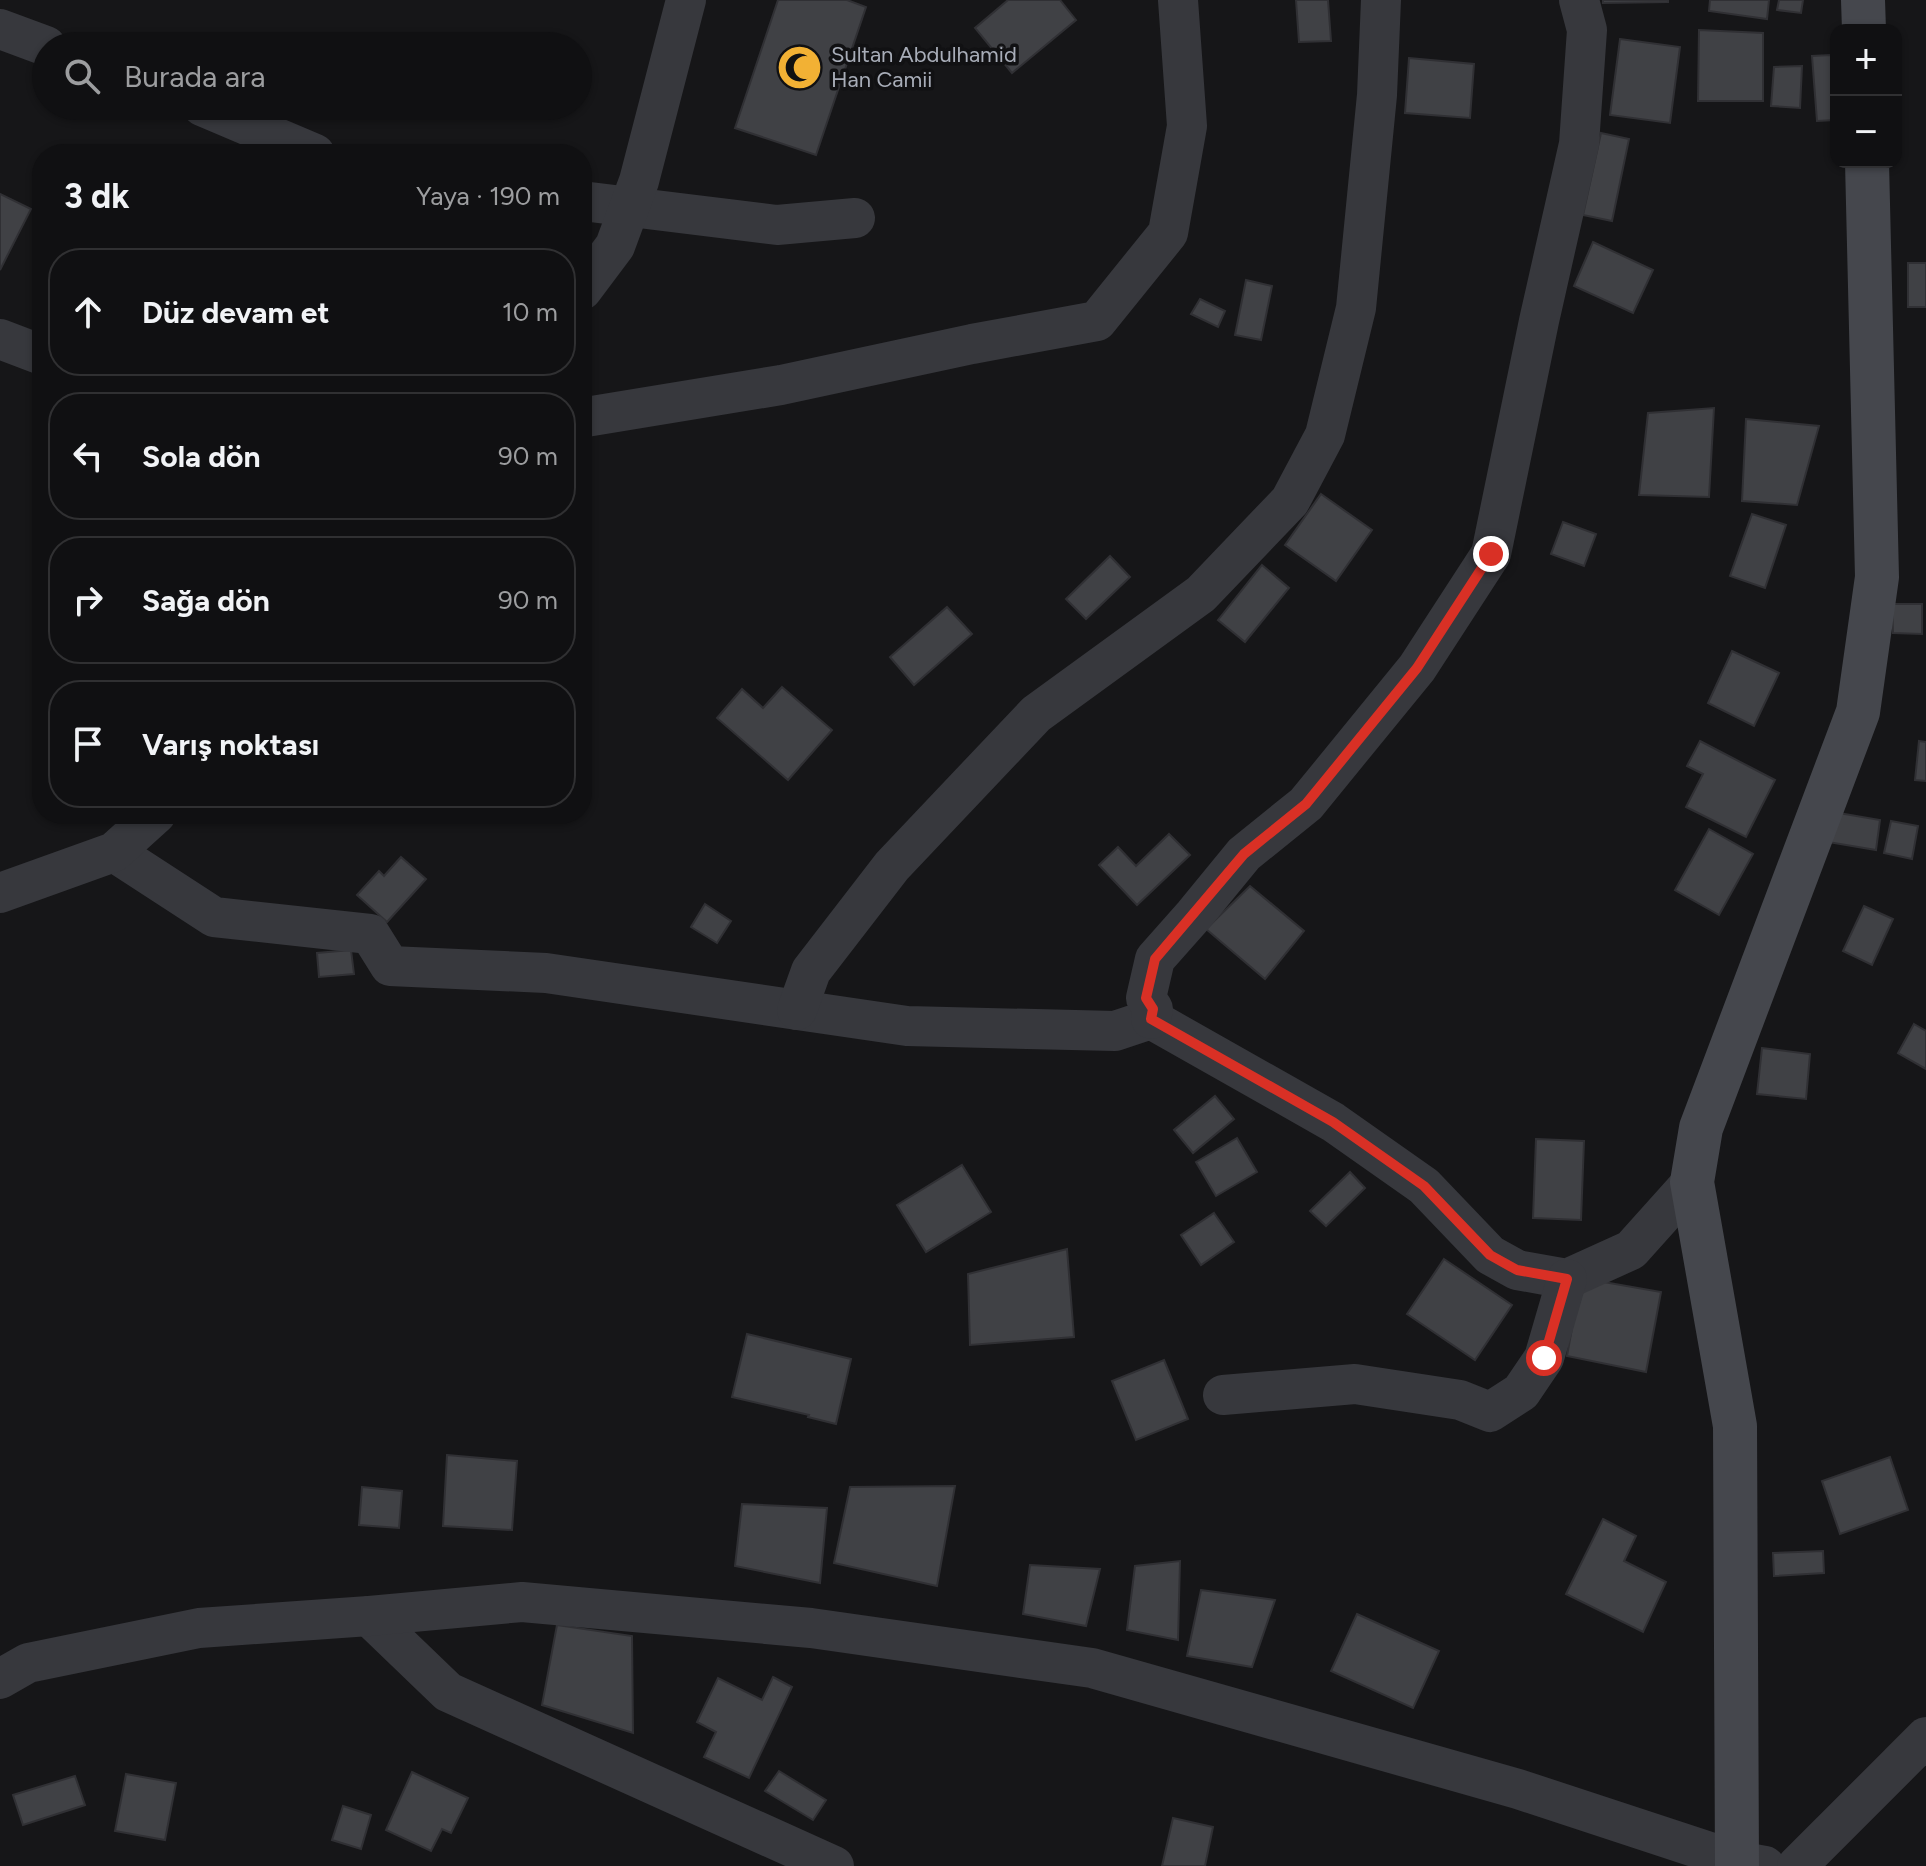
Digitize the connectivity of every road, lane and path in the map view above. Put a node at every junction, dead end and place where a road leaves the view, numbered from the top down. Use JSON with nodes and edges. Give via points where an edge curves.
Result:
{"nodes":[{"id":1,"x":686,"y":0,"type":"edge"},
{"id":2,"x":1178,"y":0,"type":"edge"},
{"id":3,"x":1381,"y":0,"type":"edge"},
{"id":4,"x":1579,"y":0,"type":"edge"},
{"id":5,"x":1863,"y":0,"type":"edge"},
{"id":6,"x":1864,"y":24,"type":"edge"},
{"id":7,"x":0,"y":29,"type":"edge"},
{"id":8,"x":32,"y":41,"type":"edge"},
{"id":9,"x":235,"y":120,"type":"edge"},
{"id":10,"x":291,"y":144,"type":"edge"},
{"id":11,"x":1867,"y":168,"type":"edge"},
{"id":12,"x":592,"y":202,"type":"edge"},
{"id":13,"x":630,"y":206,"type":"junction"},
{"id":14,"x":855,"y":218,"type":"dead end"},
{"id":15,"x":592,"y":277,"type":"edge"},
{"id":16,"x":0,"y":339,"type":"edge"},
{"id":17,"x":32,"y":351,"type":"edge"},
{"id":18,"x":592,"y":416,"type":"edge"},
{"id":19,"x":145,"y":824,"type":"edge"},
{"id":20,"x":114,"y":852,"type":"junction"},
{"id":21,"x":0,"y":893,"type":"edge"},
{"id":22,"x":797,"y":1010,"type":"junction"},
{"id":23,"x":1151,"y":1019,"type":"junction"},
{"id":24,"x":1692,"y":1182,"type":"junction"},
{"id":25,"x":1567,"y":1279,"type":"junction"},
{"id":26,"x":1223,"y":1395,"type":"dead end"},
{"id":27,"x":369,"y":1616,"type":"junction"},
{"id":28,"x":0,"y":1679,"type":"edge"},
{"id":29,"x":1926,"y":1737,"type":"edge"},
{"id":30,"x":1746,"y":1864,"type":"edge"},
{"id":31,"x":834,"y":1866,"type":"edge"},
{"id":32,"x":1797,"y":1866,"type":"edge"}],
"edges":[{"from":1,"to":13,"type":"street"},
{"from":2,"to":18,"type":"street","via":[[1187,126],[1168,233],[1097,321],[781,385]]},
{"from":3,"to":22,"type":"street","via":[[1356,308],[1325,435],[1290,501],[1201,594],[1036,714],[892,866],[811,971]]},
{"from":4,"to":23,"type":"street","via":[[1587,30],[1579,144],[1491,554],[1417,668],[1306,804],[1244,854],[1155,959],[1146,998],[1153,1009]]},
{"from":5,"to":6,"type":"street"},
{"from":7,"to":8,"type":"street"},
{"from":9,"to":10,"type":"street"},
{"from":11,"to":24,"type":"street","via":[[1877,577],[1858,712],[1701,1128]]},
{"from":12,"to":13,"type":"street"},
{"from":13,"to":14,"type":"street","via":[[777,225]]},
{"from":13,"to":15,"type":"street","via":[[615,246]]},
{"from":16,"to":17,"type":"street"},
{"from":19,"to":20,"type":"street"},
{"from":20,"to":21,"type":"street"},
{"from":20,"to":22,"type":"street","via":[[214,917],[370,934],[390,966],[546,973]]},
{"from":22,"to":23,"type":"street","via":[[907,1026],[981,1028],[1115,1031]]},
{"from":23,"to":25,"type":"street","via":[[1333,1122],[1424,1186],[1490,1255],[1517,1270]]},
{"from":24,"to":25,"type":"street","via":[[1631,1250]]},
{"from":24,"to":30,"type":"street","via":[[1735,1426]]},
{"from":25,"to":26,"type":"street","via":[[1544,1358],[1521,1392],[1490,1412],[1460,1400],[1355,1384]]},
{"from":27,"to":28,"type":"street","via":[[199,1628],[28,1663]]},
{"from":27,"to":30,"type":"street","via":[[522,1602],[811,1628],[1092,1668],[1518,1789]]},
{"from":27,"to":31,"type":"street","via":[[448,1692]]},
{"from":29,"to":32,"type":"street"}]}
